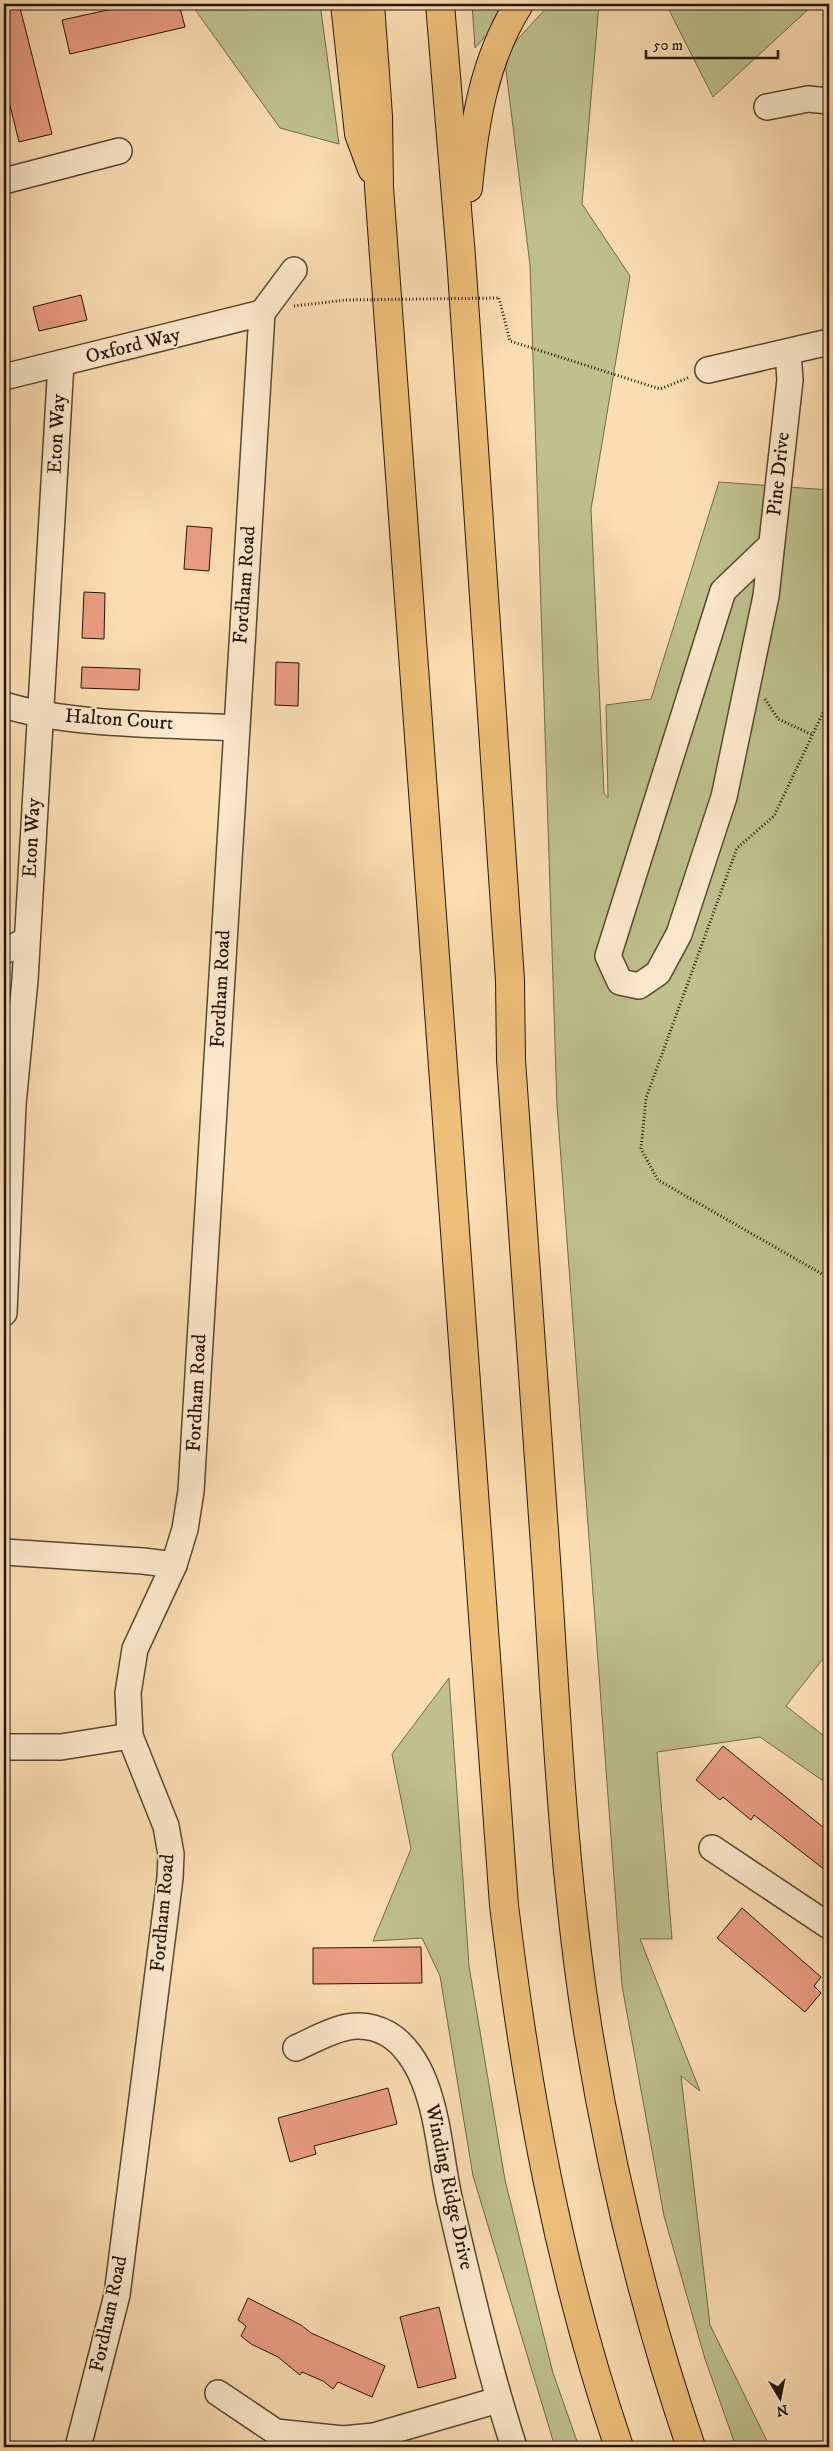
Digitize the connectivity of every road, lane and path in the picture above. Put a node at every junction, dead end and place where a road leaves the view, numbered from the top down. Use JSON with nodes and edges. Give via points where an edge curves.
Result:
{"nodes":[{"id":1,"x":345,"y":4,"type":"edge"},
{"id":2,"x":370,"y":4,"type":"edge"},
{"id":3,"x":440,"y":4,"type":"edge"},
{"id":4,"x":519,"y":4,"type":"edge"},
{"id":5,"x":829,"y":101,"type":"edge"},
{"id":6,"x":767,"y":107,"type":"dead end"},
{"id":7,"x":119,"y":151,"type":"dead end"},
{"id":8,"x":4,"y":181,"type":"edge"},
{"id":9,"x":379,"y":187,"type":"junction"},
{"id":10,"x":461,"y":257,"type":"junction"},
{"id":11,"x":294,"y":270,"type":"dead end"},
{"id":12,"x":262,"y":313,"type":"junction"},
{"id":13,"x":829,"y":342,"type":"edge"},
{"id":14,"x":788,"y":352,"type":"junction"},
{"id":15,"x":61,"y":363,"type":"junction"},
{"id":16,"x":708,"y":370,"type":"joint"},
{"id":17,"x":4,"y":377,"type":"edge"},
{"id":18,"x":771,"y":545,"type":"junction"},
{"id":19,"x":749,"y":676,"type":"junction"},
{"id":20,"x":829,"y":700,"type":"edge"},
{"id":21,"x":4,"y":705,"type":"edge"},
{"id":22,"x":40,"y":714,"type":"junction"},
{"id":23,"x":236,"y":728,"type":"junction"},
{"id":24,"x":812,"y":735,"type":"junction"},
{"id":25,"x":26,"y":942,"type":"junction"},
{"id":26,"x":4,"y":951,"type":"edge"},
{"id":27,"x":4,"y":1079,"type":"edge"},
{"id":28,"x":13,"y":1104,"type":"junction"},
{"id":29,"x":829,"y":1278,"type":"edge"},
{"id":30,"x":4,"y":1313,"type":"edge"},
{"id":31,"x":4,"y":1552,"type":"edge"},
{"id":32,"x":174,"y":1565,"type":"junction"},
{"id":33,"x":130,"y":1736,"type":"junction"},
{"id":34,"x":4,"y":1747,"type":"edge"},
{"id":35,"x":712,"y":1848,"type":"dead end"},
{"id":36,"x":829,"y":1926,"type":"edge"},
{"id":37,"x":296,"y":2048,"type":"dead end"},
{"id":38,"x":218,"y":2393,"type":"dead end"},
{"id":39,"x":498,"y":2400,"type":"junction"},
{"id":40,"x":78,"y":2447,"type":"edge"},
{"id":41,"x":514,"y":2447,"type":"edge"},
{"id":42,"x":619,"y":2447,"type":"edge"},
{"id":43,"x":690,"y":2447,"type":"edge"}],
"edges":[{"from":1,"to":9,"type":"highway","via":[[359,134]]},
{"from":2,"to":9,"type":"highway"},
{"from":3,"to":10,"type":"highway"},
{"from":4,"to":10,"type":"highway","via":[[498,43],[479,103],[470,158]]},
{"from":5,"to":6,"type":"street","via":[[808,99]]},
{"from":7,"to":8,"type":"street"},
{"from":9,"to":42,"type":"highway","via":[[504,1905],[517,2013],[548,2192],[588,2347]]},
{"from":10,"to":43,"type":"highway","via":[[510,980],[511,1060],[572,1912],[589,2035],[614,2174],[650,2317]]},
{"from":11,"to":12,"type":"street"},
{"from":12,"to":15,"type":"street","name":"Oxford Way"},
{"from":12,"to":16,"type":"path","bridge":true,"via":[[346,300],[499,298],[510,342],[660,389]]},
{"from":12,"to":23,"type":"street","name":"Fordham Road"},
{"from":13,"to":14,"type":"street"},
{"from":14,"to":16,"type":"street"},
{"from":14,"to":18,"type":"street","name":"Pine Drive","via":[[790,380]]},
{"from":15,"to":17,"type":"street","name":"Oxford Way"},
{"from":15,"to":22,"type":"street","name":"Eton Way"},
{"from":18,"to":19,"type":"street","name":"Pine Drive","via":[[766,596]]},
{"from":18,"to":19,"type":"street","name":"Pine Drive","via":[[723,591],[608,956],[620,982],[639,986],[658,973],[679,934],[724,797]]},
{"from":19,"to":24,"type":"path","via":[[778,719]]},
{"from":20,"to":24,"type":"path"},
{"from":21,"to":22,"type":"street","name":"Halton Court"},
{"from":22,"to":23,"type":"street","name":"Halton Court"},
{"from":22,"to":25,"type":"street","name":"Eton Way"},
{"from":23,"to":32,"type":"street","name":"Fordham Road","via":[[191,1491],[185,1529]]},
{"from":24,"to":29,"type":"path","via":[[774,816],[737,848],[646,1098],[641,1149],[658,1180]]},
{"from":25,"to":26,"type":"street"},
{"from":25,"to":28,"type":"street","name":"Eton Way"},
{"from":27,"to":28,"type":"street"},
{"from":28,"to":30,"type":"street","name":"Eton Way"},
{"from":31,"to":32,"type":"street"},
{"from":32,"to":33,"type":"street","name":"Fordham Road","via":[[135,1649],[128,1693]]},
{"from":33,"to":34,"type":"street","via":[[62,1747]]},
{"from":33,"to":40,"type":"street","name":"Fordham Road","via":[[166,1826],[171,1854],[170,1878],[117,2295]]},
{"from":35,"to":36,"type":"street"},
{"from":37,"to":39,"type":"street","name":"Winding Ridge Drive","via":[[348,2025],[372,2027],[396,2039],[420,2071],[429,2096],[450,2201]]},
{"from":38,"to":39,"type":"street","via":[[276,2432],[343,2439],[374,2436]]},
{"from":39,"to":41,"type":"street","name":"Winding Ridge Drive"}]}
